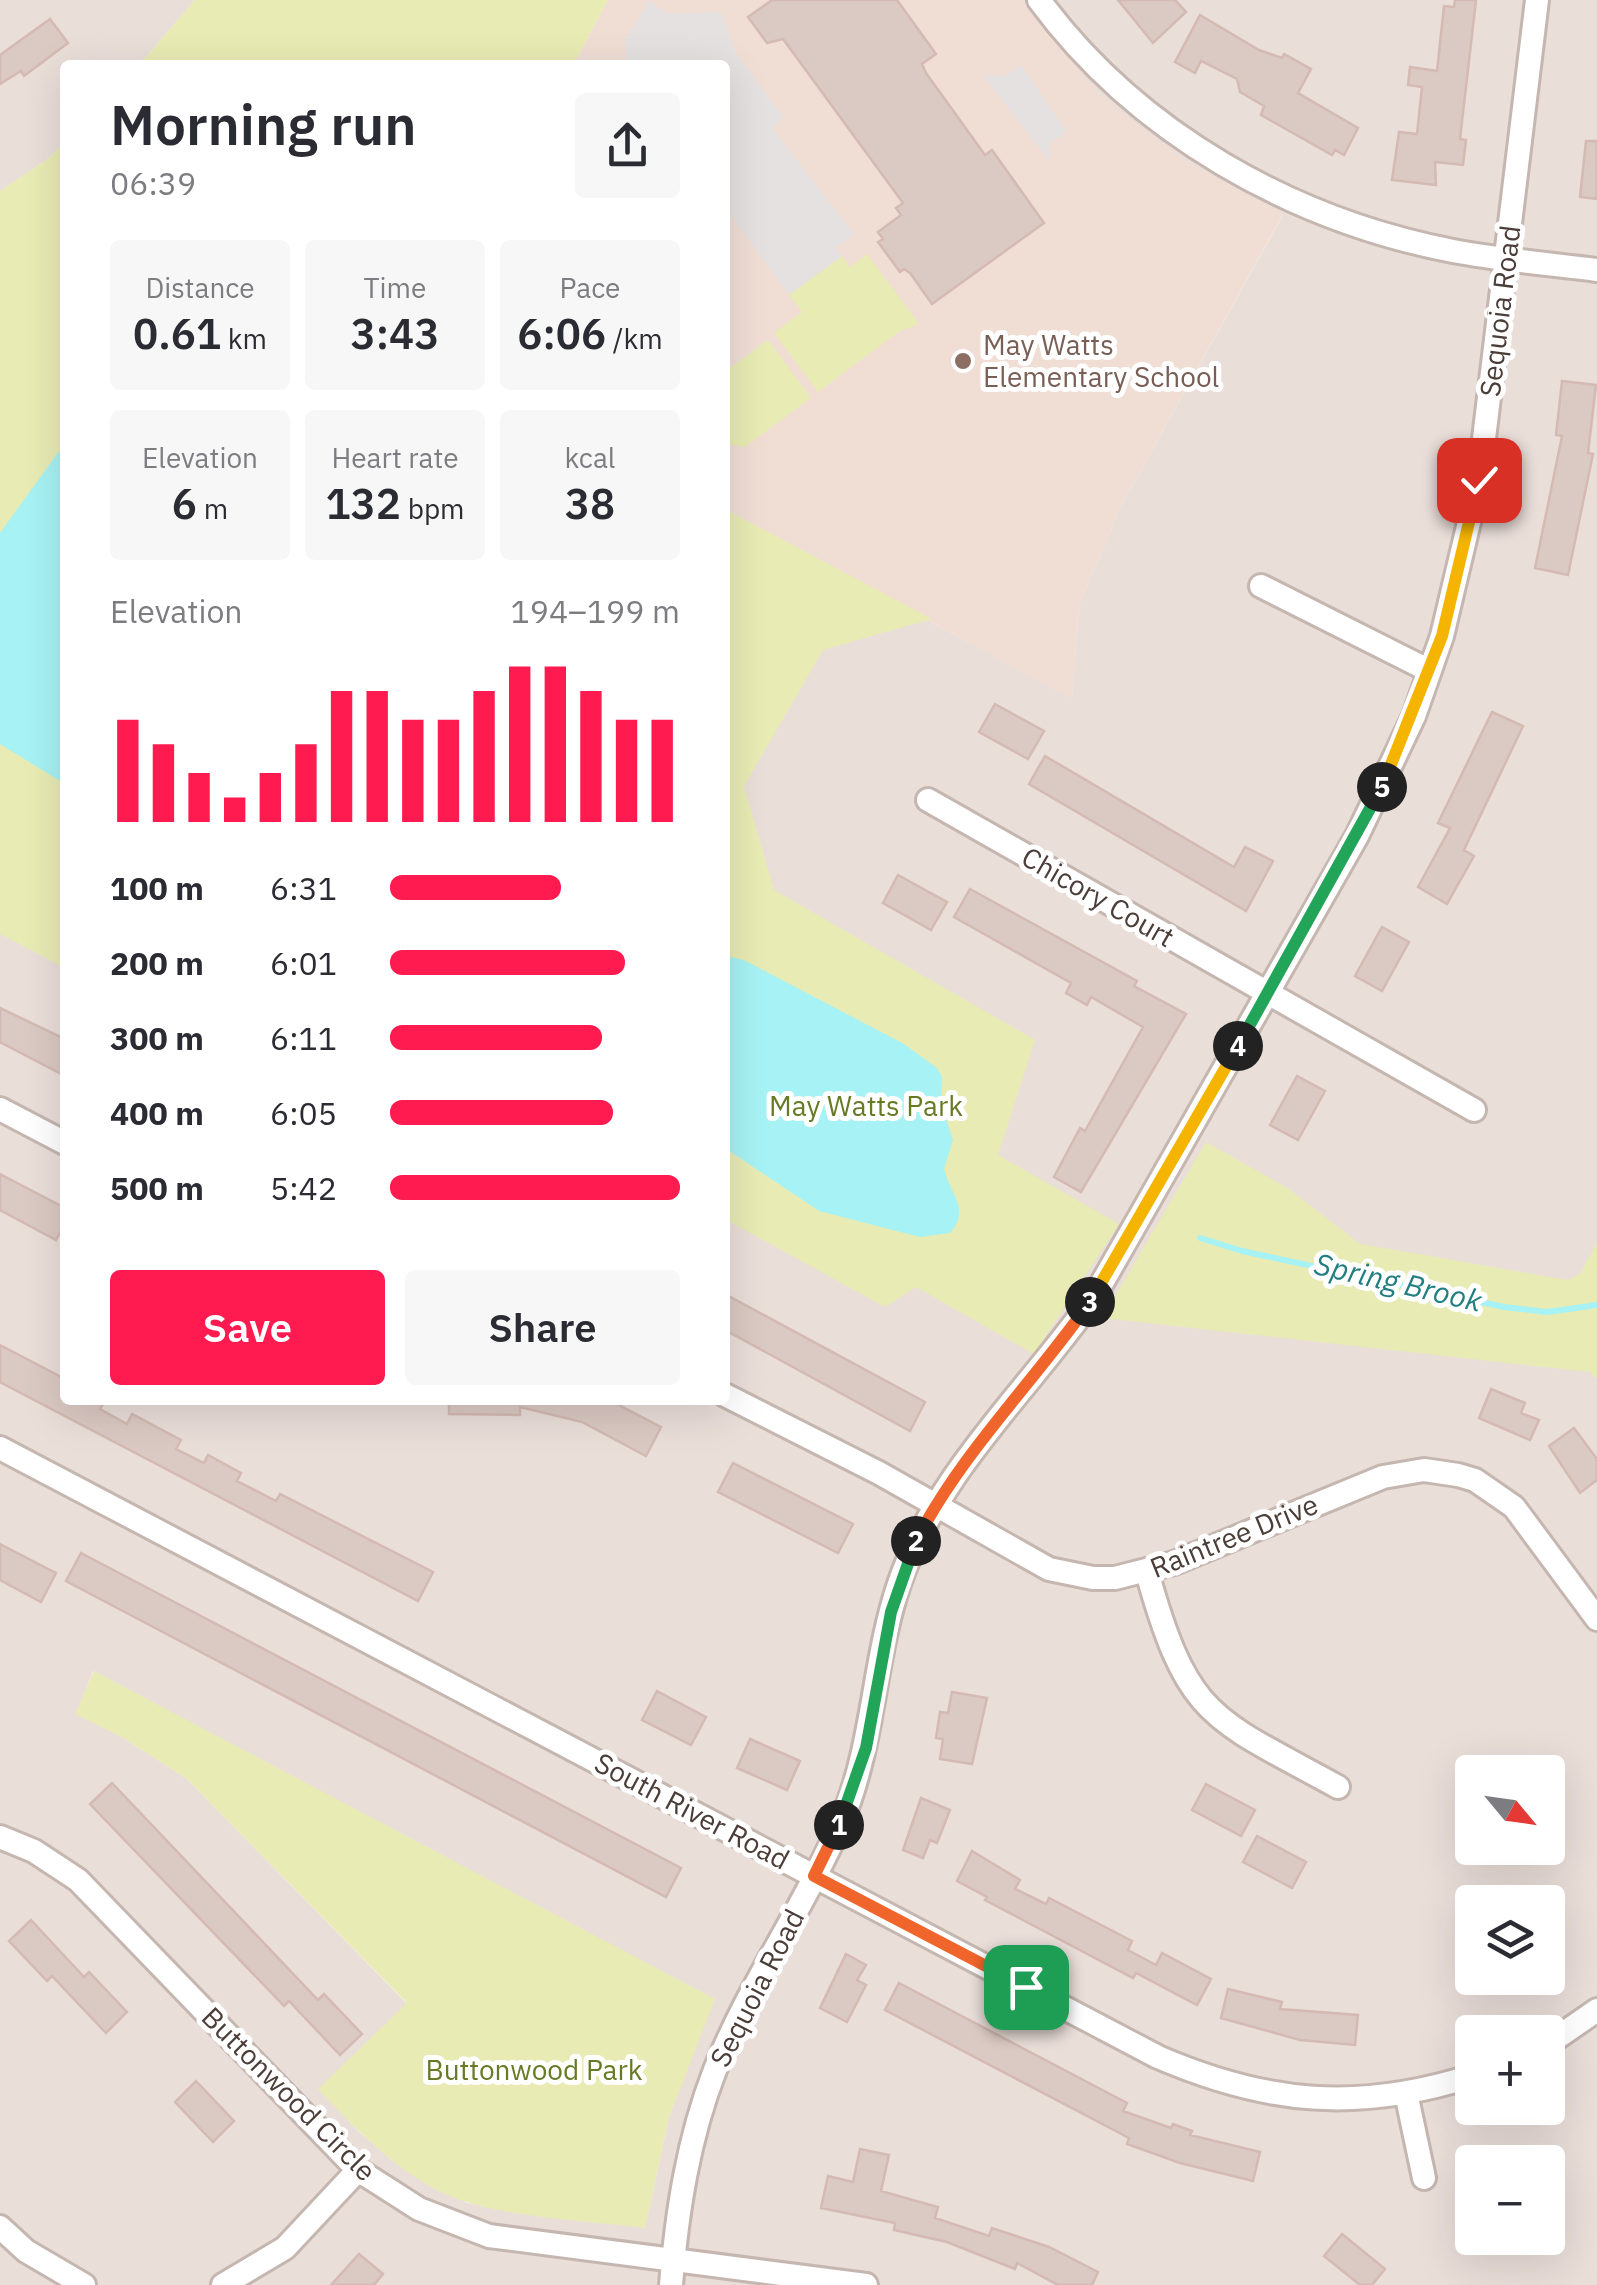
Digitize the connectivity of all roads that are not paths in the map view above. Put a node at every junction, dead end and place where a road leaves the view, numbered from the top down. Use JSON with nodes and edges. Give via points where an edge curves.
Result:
{"nodes":[{"id":1,"x":1040,"y":0,"type":"edge"},
{"id":2,"x":1536,"y":0,"type":"edge"},
{"id":3,"x":1506,"y":259,"type":"junction"},
{"id":4,"x":1597,"y":270,"type":"edge"},
{"id":5,"x":1261,"y":586,"type":"dead end"},
{"id":6,"x":1430,"y":671,"type":"junction"},
{"id":7,"x":928,"y":800,"type":"dead end"},
{"id":8,"x":1268,"y":994,"type":"junction"},
{"id":9,"x":0,"y":1109,"type":"edge"},
{"id":10,"x":1474,"y":1110,"type":"dead end"},
{"id":11,"x":60,"y":1140,"type":"edge"},
{"id":12,"x":730,"y":1398,"type":"edge"},
{"id":13,"x":0,"y":1448,"type":"edge"},
{"id":14,"x":936,"y":1505,"type":"junction"},
{"id":15,"x":1148,"y":1572,"type":"junction"},
{"id":16,"x":1597,"y":1619,"type":"edge"},
{"id":17,"x":1338,"y":1788,"type":"dead end"},
{"id":18,"x":0,"y":1837,"type":"edge"},
{"id":19,"x":814,"y":1876,"type":"junction"},
{"id":20,"x":1597,"y":2010,"type":"edge"},
{"id":21,"x":1565,"y":2032,"type":"edge"},
{"id":22,"x":1455,"y":2081,"type":"edge"},
{"id":23,"x":1406,"y":2094,"type":"junction"},
{"id":24,"x":358,"y":2170,"type":"junction"},
{"id":25,"x":1424,"y":2178,"type":"dead end"},
{"id":26,"x":0,"y":2227,"type":"edge"},
{"id":27,"x":673,"y":2259,"type":"junction"},
{"id":28,"x":84,"y":2285,"type":"edge"},
{"id":29,"x":224,"y":2285,"type":"edge"},
{"id":30,"x":670,"y":2285,"type":"edge"},
{"id":31,"x":866,"y":2285,"type":"edge"}],
"edges":[{"from":1,"to":3,"type":"street","via":[[1111,85],[1187,142],[1358,226]]},
{"from":2,"to":3,"type":"street","name":"Sequoia Road"},
{"from":3,"to":4,"type":"street"},
{"from":3,"to":6,"type":"street","name":"Sequoia Road","via":[[1479,480]]},
{"from":5,"to":6,"type":"street"},
{"from":6,"to":8,"type":"street","name":"Sequoia Road","via":[[1382,788]]},
{"from":7,"to":8,"type":"street","name":"Chicory Court"},
{"from":8,"to":10,"type":"street","name":"Chicory Court"},
{"from":8,"to":14,"type":"street","name":"Sequoia Road","via":[[1094,1297]]},
{"from":9,"to":11,"type":"street"},
{"from":12,"to":14,"type":"street","name":"Raintree Drive"},
{"from":13,"to":19,"type":"street","name":"South River Road"},
{"from":14,"to":15,"type":"street","name":"Raintree Drive","via":[[1049,1568],[1094,1578]]},
{"from":14,"to":19,"type":"street","name":"Sequoia Road","via":[[891,1612],[858,1777]]},
{"from":15,"to":16,"type":"street","name":"Raintree Drive","via":[[1382,1476],[1444,1472],[1475,1480],[1514,1507]]},
{"from":15,"to":17,"type":"street","via":[[1173,1657],[1196,1698],[1226,1726]]},
{"from":18,"to":24,"type":"street","name":"Buttonwood Circle","via":[[60,1866],[96,1896]]},
{"from":19,"to":23,"type":"street","name":"South River Road","via":[[1208,2079],[1324,2101]]},
{"from":19,"to":27,"type":"street","name":"Sequoia Road","via":[[714,2074],[689,2154]]},
{"from":20,"to":21,"type":"street"},
{"from":22,"to":23,"type":"street","name":"South River Road"},
{"from":23,"to":25,"type":"street"},
{"from":24,"to":27,"type":"street","name":"Buttonwood Circle","via":[[390,2194],[468,2230]]},
{"from":24,"to":29,"type":"street","via":[[285,2248]]},
{"from":26,"to":28,"type":"street"},
{"from":27,"to":30,"type":"street","name":"Sequoia Road"},
{"from":27,"to":31,"type":"street","name":"Buttonwood Circle"}]}
